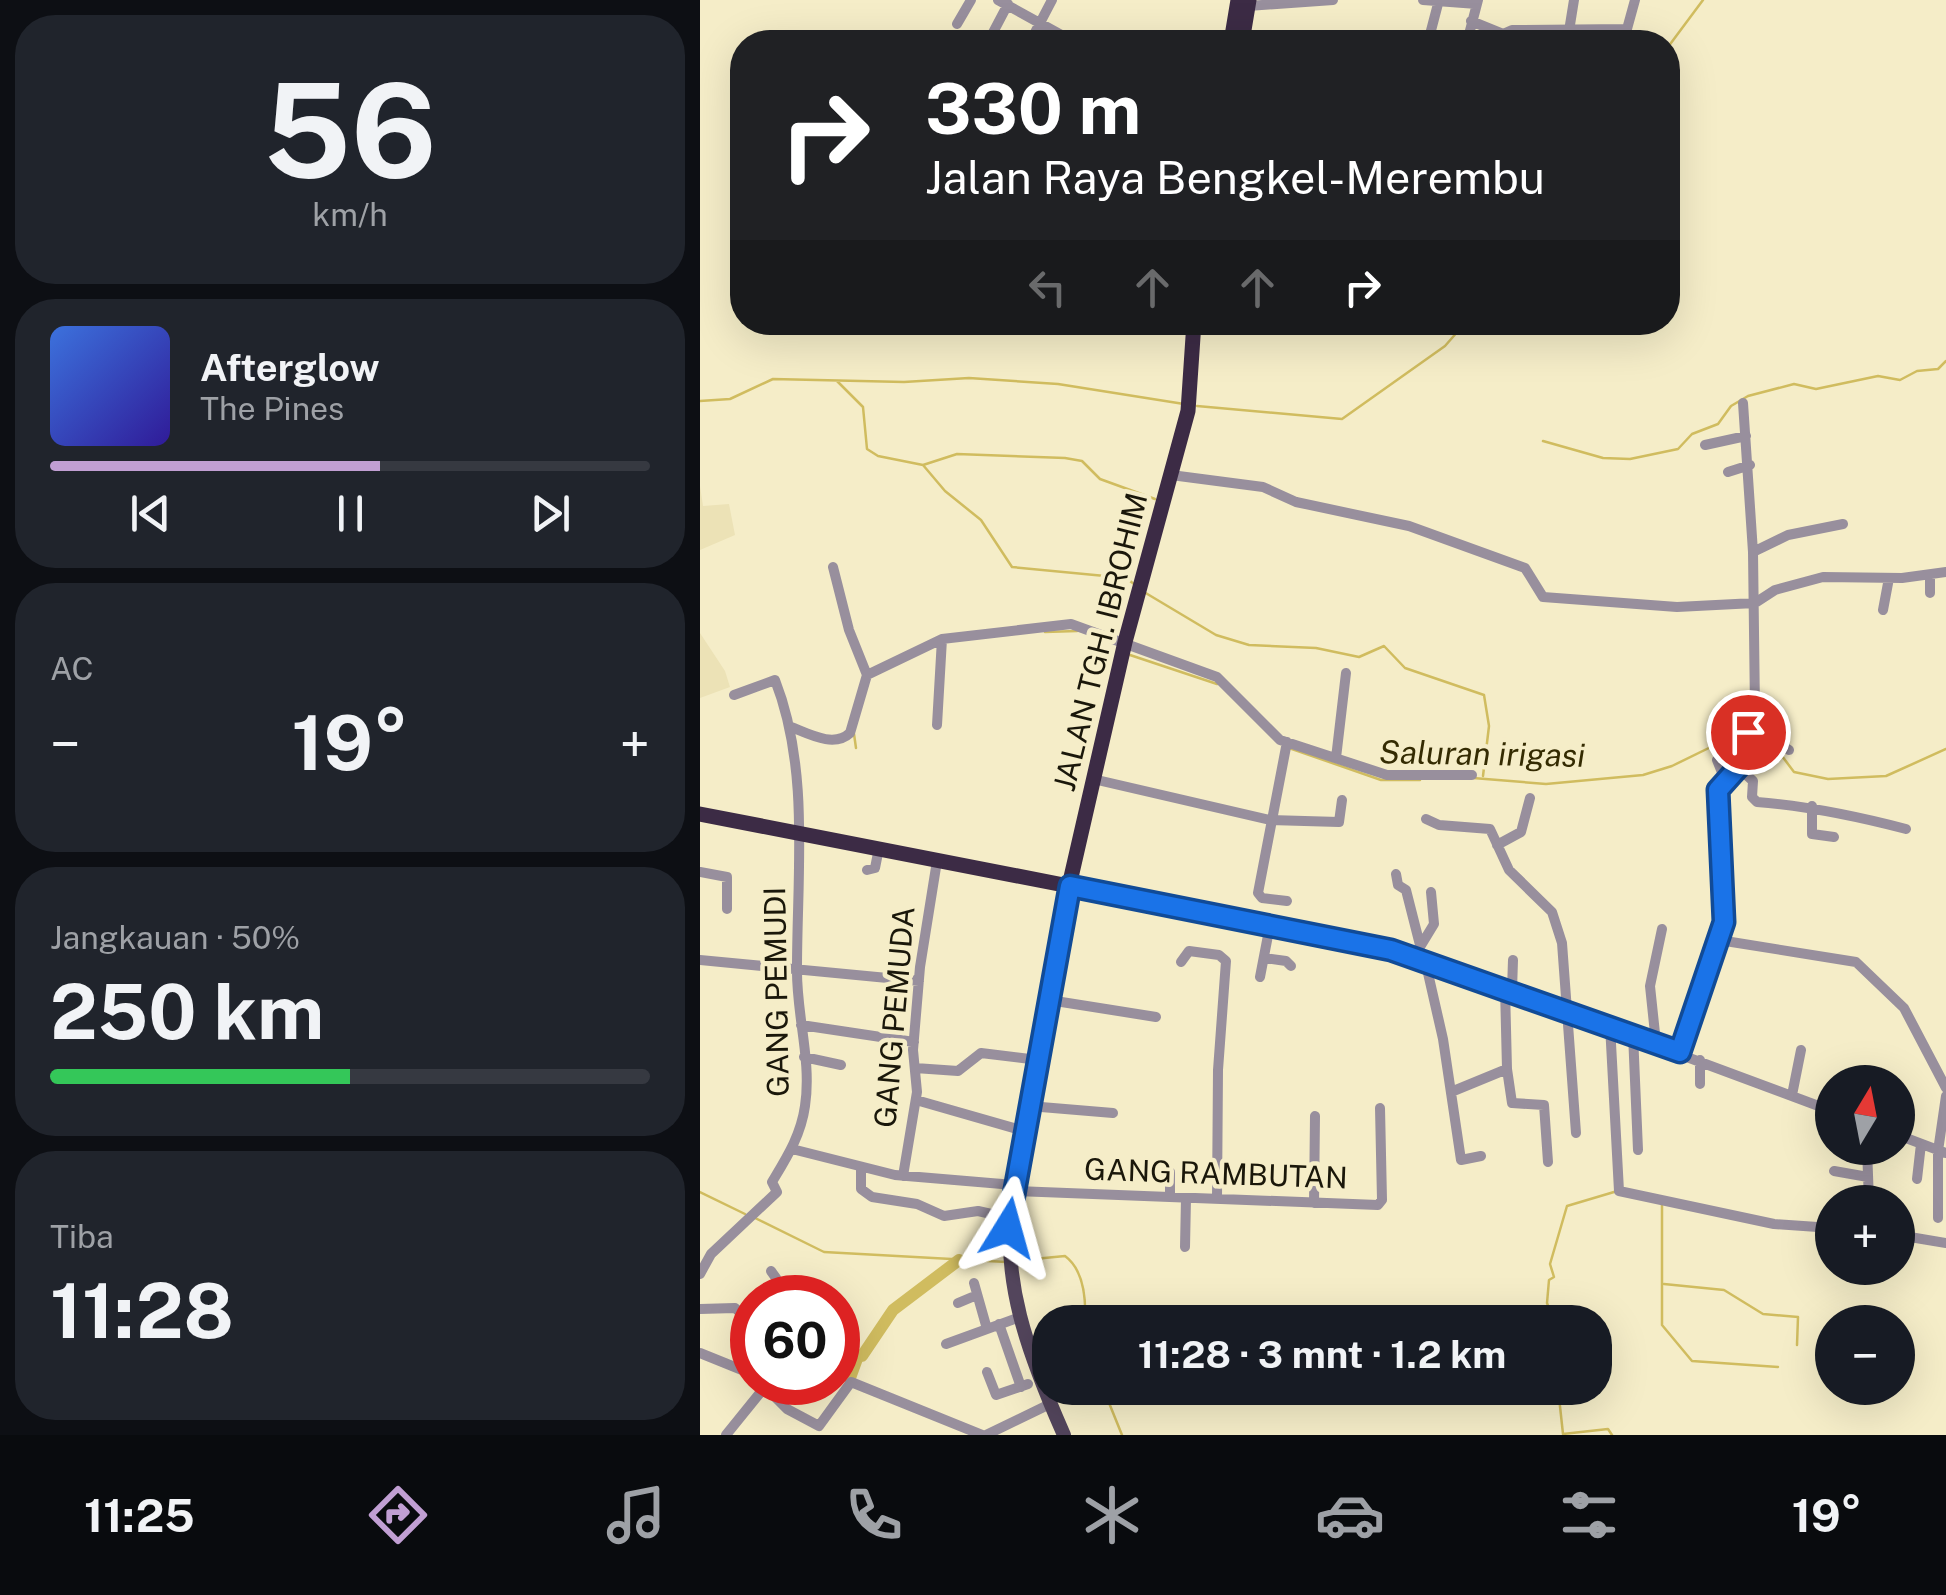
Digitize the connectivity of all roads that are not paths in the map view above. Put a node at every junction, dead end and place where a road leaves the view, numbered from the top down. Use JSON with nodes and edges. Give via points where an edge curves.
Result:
{"nodes":[{"id":1,"x":971,"y":0,"type":"edge"},
{"id":2,"x":1052,"y":0,"type":"edge"},
{"id":3,"x":1333,"y":0,"type":"edge"},
{"id":4,"x":1423,"y":0,"type":"edge"},
{"id":5,"x":1574,"y":0,"type":"edge"},
{"id":6,"x":1635,"y":0,"type":"edge"},
{"id":7,"x":1439,"y":1,"type":"edge"},
{"id":8,"x":1005,"y":2,"type":"edge"},
{"id":9,"x":1245,"y":2,"type":"edge"},
{"id":10,"x":1478,"y":2,"type":"edge"},
{"id":11,"x":1470,"y":21,"type":"junction"},
{"id":12,"x":1040,"y":23,"type":"junction"},
{"id":13,"x":957,"y":24,"type":"dead end"},
{"id":14,"x":993,"y":30,"type":"edge"},
{"id":15,"x":1036,"y":30,"type":"edge"},
{"id":16,"x":1053,"y":30,"type":"edge"},
{"id":17,"x":1234,"y":30,"type":"edge"},
{"id":18,"x":1243,"y":30,"type":"edge"},
{"id":19,"x":1431,"y":30,"type":"edge"},
{"id":20,"x":1469,"y":30,"type":"edge"},
{"id":21,"x":1493,"y":30,"type":"edge"},
{"id":22,"x":1563,"y":30,"type":"edge"},
{"id":23,"x":1618,"y":30,"type":"edge"},
{"id":24,"x":1194,"y":335,"type":"edge"},
{"id":25,"x":1202,"y":335,"type":"edge"},
{"id":26,"x":1192,"y":387,"type":"junction"},
{"id":27,"x":1743,"y":403,"type":"dead end"},
{"id":28,"x":1746,"y":436,"type":"junction"},
{"id":29,"x":1706,"y":445,"type":"dead end"},
{"id":30,"x":1750,"y":466,"type":"junction"},
{"id":31,"x":1728,"y":472,"type":"dead end"},
{"id":32,"x":1172,"y":476,"type":"junction"},
{"id":33,"x":1843,"y":524,"type":"dead end"},
{"id":34,"x":1753,"y":552,"type":"junction"},
{"id":35,"x":834,"y":567,"type":"dead end"},
{"id":36,"x":1946,"y":572,"type":"edge"},
{"id":37,"x":1930,"y":575,"type":"junction"},
{"id":38,"x":1889,"y":578,"type":"junction"},
{"id":39,"x":1930,"y":593,"type":"dead end"},
{"id":40,"x":1755,"y":603,"type":"junction"},
{"id":41,"x":1884,"y":610,"type":"dead end"},
{"id":42,"x":943,"y":642,"type":"junction"},
{"id":43,"x":1123,"y":648,"type":"junction"},
{"id":44,"x":1346,"y":673,"type":"dead end"},
{"id":45,"x":867,"y":675,"type":"junction"},
{"id":46,"x":734,"y":694,"type":"dead end"},
{"id":47,"x":937,"y":725,"type":"dead end"},
{"id":48,"x":791,"y":732,"type":"junction"},
{"id":49,"x":1749,"y":732,"type":"junction"},
{"id":50,"x":1286,"y":745,"type":"junction"},
{"id":51,"x":1789,"y":750,"type":"dead end"},
{"id":52,"x":1336,"y":758,"type":"junction"},
{"id":53,"x":1717,"y":760,"type":"dead end"},
{"id":54,"x":1740,"y":768,"type":"junction"},
{"id":55,"x":1472,"y":775,"type":"dead end"},
{"id":56,"x":1094,"y":779,"type":"junction"},
{"id":57,"x":1725,"y":780,"type":"junction"},
{"id":58,"x":1530,"y":798,"type":"dead end"},
{"id":59,"x":1342,"y":800,"type":"dead end"},
{"id":60,"x":1812,"y":806,"type":"junction"},
{"id":61,"x":700,"y":814,"type":"edge"},
{"id":62,"x":1426,"y":819,"type":"dead end"},
{"id":63,"x":1270,"y":820,"type":"junction"},
{"id":64,"x":1906,"y":829,"type":"dead end"},
{"id":65,"x":800,"y":831,"type":"junction"},
{"id":66,"x":1834,"y":837,"type":"dead end"},
{"id":67,"x":1497,"y":846,"type":"junction"},
{"id":68,"x":879,"y":848,"type":"junction"},
{"id":69,"x":937,"y":862,"type":"junction"},
{"id":70,"x":867,"y":870,"type":"dead end"},
{"id":71,"x":700,"y":872,"type":"edge"},
{"id":72,"x":1396,"y":874,"type":"dead end"},
{"id":73,"x":1070,"y":886,"type":"junction"},
{"id":74,"x":1431,"y":892,"type":"dead end"},
{"id":75,"x":1287,"y":901,"type":"dead end"},
{"id":76,"x":727,"y":910,"type":"dead end"},
{"id":77,"x":1270,"y":925,"type":"junction"},
{"id":78,"x":1662,"y":929,"type":"dead end"},
{"id":79,"x":1720,"y":940,"type":"junction"},
{"id":80,"x":1420,"y":944,"type":"junction"},
{"id":81,"x":1264,"y":958,"type":"junction"},
{"id":82,"x":1423,"y":959,"type":"junction"},
{"id":83,"x":700,"y":960,"type":"edge"},
{"id":84,"x":1512,"y":960,"type":"dead end"},
{"id":85,"x":1180,"y":962,"type":"dead end"},
{"id":86,"x":1291,"y":966,"type":"dead end"},
{"id":87,"x":796,"y":970,"type":"junction"},
{"id":88,"x":1260,"y":977,"type":"dead end"},
{"id":89,"x":919,"y":981,"type":"junction"},
{"id":90,"x":1508,"y":989,"type":"junction"},
{"id":91,"x":1049,"y":1000,"type":"junction"},
{"id":92,"x":1564,"y":1008,"type":"junction"},
{"id":93,"x":1156,"y":1017,"type":"dead end"},
{"id":94,"x":801,"y":1025,"type":"junction"},
{"id":95,"x":1610,"y":1026,"type":"junction"},
{"id":96,"x":1633,"y":1034,"type":"junction"},
{"id":97,"x":914,"y":1042,"type":"junction"},
{"id":98,"x":1656,"y":1043,"type":"junction"},
{"id":99,"x":1800,"y":1050,"type":"dead end"},
{"id":100,"x":1680,"y":1052,"type":"junction"},
{"id":101,"x":804,"y":1057,"type":"junction"},
{"id":102,"x":1038,"y":1060,"type":"junction"},
{"id":103,"x":1700,"y":1060,"type":"junction"},
{"id":104,"x":841,"y":1065,"type":"dead end"},
{"id":105,"x":914,"y":1068,"type":"junction"},
{"id":106,"x":1507,"y":1069,"type":"junction"},
{"id":107,"x":1700,"y":1084,"type":"dead end"},
{"id":108,"x":1451,"y":1092,"type":"junction"},
{"id":109,"x":1946,"y":1092,"type":"edge"},
{"id":110,"x":1792,"y":1095,"type":"junction"},
{"id":111,"x":916,"y":1100,"type":"junction"},
{"id":112,"x":1815,"y":1104,"type":"edge"},
{"id":113,"x":1029,"y":1106,"type":"junction"},
{"id":114,"x":1380,"y":1108,"type":"dead end"},
{"id":115,"x":1113,"y":1113,"type":"dead end"},
{"id":116,"x":1315,"y":1116,"type":"dead end"},
{"id":117,"x":1636,"y":1122,"type":"junction"},
{"id":118,"x":1614,"y":1124,"type":"junction"},
{"id":119,"x":1024,"y":1131,"type":"junction"},
{"id":120,"x":1576,"y":1133,"type":"dead end"},
{"id":121,"x":1915,"y":1142,"type":"edge"},
{"id":122,"x":1921,"y":1144,"type":"junction"},
{"id":123,"x":792,"y":1149,"type":"junction"},
{"id":124,"x":1638,"y":1150,"type":"dead end"},
{"id":125,"x":1942,"y":1152,"type":"edge"},
{"id":126,"x":1481,"y":1156,"type":"dead end"},
{"id":127,"x":1548,"y":1162,"type":"dead end"},
{"id":128,"x":1868,"y":1165,"type":"edge"},
{"id":129,"x":1164,"y":1166,"type":"dead end"},
{"id":130,"x":861,"y":1168,"type":"junction"},
{"id":131,"x":1834,"y":1171,"type":"dead end"},
{"id":132,"x":903,"y":1176,"type":"junction"},
{"id":133,"x":1868,"y":1177,"type":"junction"},
{"id":134,"x":1918,"y":1179,"type":"dead end"},
{"id":135,"x":1868,"y":1185,"type":"edge"},
{"id":136,"x":1013,"y":1188,"type":"junction"},
{"id":137,"x":1170,"y":1197,"type":"junction"},
{"id":138,"x":1186,"y":1198,"type":"junction"},
{"id":139,"x":1217,"y":1199,"type":"junction"},
{"id":140,"x":1314,"y":1203,"type":"junction"},
{"id":141,"x":1009,"y":1218,"type":"junction"},
{"id":142,"x":1938,"y":1218,"type":"dead end"},
{"id":143,"x":1815,"y":1227,"type":"edge"},
{"id":144,"x":1915,"y":1237,"type":"edge"},
{"id":145,"x":1946,"y":1242,"type":"edge"},
{"id":146,"x":1185,"y":1247,"type":"dead end"},
{"id":147,"x":771,"y":1271,"type":"dead end"},
{"id":148,"x":700,"y":1274,"type":"edge"},
{"id":149,"x":774,"y":1275,"type":"edge"},
{"id":150,"x":974,"y":1283,"type":"dead end"},
{"id":151,"x":977,"y":1295,"type":"junction"},
{"id":152,"x":958,"y":1303,"type":"dead end"},
{"id":153,"x":730,"y":1308,"type":"edge"},
{"id":154,"x":700,"y":1309,"type":"edge"},
{"id":155,"x":1020,"y":1317,"type":"junction"},
{"id":156,"x":993,"y":1327,"type":"junction"},
{"id":157,"x":946,"y":1344,"type":"dead end"},
{"id":158,"x":1032,"y":1352,"type":"edge"},
{"id":159,"x":700,"y":1353,"type":"edge"},
{"id":160,"x":730,"y":1365,"type":"edge"},
{"id":161,"x":988,"y":1372,"type":"dead end"},
{"id":162,"x":860,"y":1386,"type":"edge"},
{"id":163,"x":748,"y":1405,"type":"edge"},
{"id":164,"x":785,"y":1405,"type":"edge"},
{"id":165,"x":835,"y":1405,"type":"edge"},
{"id":166,"x":1048,"y":1405,"type":"edge"},
{"id":167,"x":1050,"y":1405,"type":"edge"},
{"id":168,"x":726,"y":1435,"type":"edge"},
{"id":169,"x":984,"y":1435,"type":"edge"},
{"id":170,"x":1064,"y":1435,"type":"edge"}],
"edges":[{"from":1,"to":13,"type":"street"},
{"from":2,"to":12,"type":"street"},
{"from":3,"to":9,"type":"street"},
{"from":4,"to":7,"type":"street"},
{"from":5,"to":22,"type":"street"},
{"from":6,"to":23,"type":"street","via":[[1629,28]]},
{"from":7,"to":10,"type":"street"},
{"from":7,"to":19,"type":"street"},
{"from":8,"to":12,"type":"street"},
{"from":8,"to":14,"type":"street"},
{"from":9,"to":17,"type":"highway"},
{"from":9,"to":18,"type":"highway"},
{"from":10,"to":11,"type":"street"},
{"from":11,"to":20,"type":"street"},
{"from":11,"to":21,"type":"street"},
{"from":12,"to":15,"type":"street"},
{"from":12,"to":16,"type":"street"},
{"from":24,"to":26,"type":"highway"},
{"from":25,"to":26,"type":"highway"},
{"from":26,"to":32,"type":"highway","name":"JALAN TGH. IBROHIM"},
{"from":27,"to":28,"type":"street"},
{"from":28,"to":29,"type":"street"},
{"from":28,"to":30,"type":"street"},
{"from":30,"to":31,"type":"street"},
{"from":30,"to":34,"type":"street"},
{"from":32,"to":40,"type":"street","via":[[1263,488],[1296,502],[1409,526],[1525,568],[1536,592],[1546,597],[1678,608]]},
{"from":32,"to":43,"type":"highway","name":"JALAN TGH. IBROHIM"},
{"from":33,"to":34,"type":"street"},
{"from":34,"to":40,"type":"street"},
{"from":35,"to":45,"type":"street"},
{"from":36,"to":37,"type":"street"},
{"from":37,"to":38,"type":"street"},
{"from":37,"to":39,"type":"street"},
{"from":38,"to":40,"type":"street","via":[[1813,578]]},
{"from":38,"to":41,"type":"street"},
{"from":40,"to":49,"type":"street"},
{"from":42,"to":43,"type":"street","via":[[1067,624]]},
{"from":42,"to":45,"type":"street"},
{"from":42,"to":47,"type":"street"},
{"from":43,"to":50,"type":"street","via":[[1222,680]]},
{"from":43,"to":56,"type":"highway","name":"JALAN TGH. IBROHIM"},
{"from":44,"to":52,"type":"street"},
{"from":45,"to":48,"type":"street","via":[[847,736],[831,740]]},
{"from":46,"to":48,"type":"street","name":"GANG PEMUDI","via":[[775,680]]},
{"from":48,"to":65,"type":"street","name":"GANG PEMUDI"},
{"from":49,"to":51,"type":"street"},
{"from":49,"to":54,"type":"street"},
{"from":50,"to":52,"type":"street"},
{"from":50,"to":63,"type":"street"},
{"from":52,"to":55,"type":"street","via":[[1387,775]]},
{"from":53,"to":57,"type":"street"},
{"from":54,"to":57,"type":"street"},
{"from":54,"to":60,"type":"street","via":[[1753,781],[1756,802]]},
{"from":56,"to":63,"type":"street"},
{"from":56,"to":73,"type":"highway","name":"JALAN TGH. IBROHIM"},
{"from":57,"to":79,"type":"street","via":[[1718,801]]},
{"from":58,"to":67,"type":"street","via":[[1521,832]]},
{"from":59,"to":63,"type":"street","via":[[1338,822]]},
{"from":60,"to":64,"type":"street"},
{"from":60,"to":66,"type":"street","via":[[1812,834]]},
{"from":61,"to":65,"type":"highway"},
{"from":62,"to":67,"type":"street","via":[[1490,829]]},
{"from":63,"to":75,"type":"street","via":[[1258,894]]},
{"from":65,"to":68,"type":"highway"},
{"from":65,"to":87,"type":"street","name":"GANG PEMUDI"},
{"from":67,"to":92,"type":"street","via":[[1509,870],[1558,926]]},
{"from":68,"to":69,"type":"highway"},
{"from":68,"to":70,"type":"street","via":[[875,868]]},
{"from":69,"to":73,"type":"highway"},
{"from":69,"to":89,"type":"street","name":"GANG PEMUDA"},
{"from":71,"to":76,"type":"street","via":[[727,877]]},
{"from":72,"to":80,"type":"street"},
{"from":73,"to":77,"type":"street"},
{"from":73,"to":91,"type":"main road"},
{"from":74,"to":80,"type":"street","via":[[1434,924]]},
{"from":77,"to":81,"type":"street"},
{"from":77,"to":82,"type":"street"},
{"from":78,"to":98,"type":"street","via":[[1650,986]]},
{"from":79,"to":100,"type":"street"},
{"from":79,"to":109,"type":"street","via":[[1856,962],[1904,1008]]},
{"from":80,"to":82,"type":"street"},
{"from":81,"to":86,"type":"street"},
{"from":81,"to":88,"type":"street"},
{"from":82,"to":90,"type":"street"},
{"from":82,"to":108,"type":"street","via":[[1454,1071]]},
{"from":83,"to":87,"type":"street"},
{"from":84,"to":90,"type":"street"},
{"from":85,"to":139,"type":"street","via":[[1189,951],[1226,962]]},
{"from":87,"to":89,"type":"street"},
{"from":87,"to":94,"type":"street","name":"GANG PEMUDI"},
{"from":89,"to":97,"type":"street","name":"GANG PEMUDA"},
{"from":90,"to":92,"type":"street"},
{"from":90,"to":106,"type":"street"},
{"from":91,"to":93,"type":"street"},
{"from":91,"to":102,"type":"main road"},
{"from":92,"to":95,"type":"street"},
{"from":92,"to":120,"type":"street"},
{"from":94,"to":97,"type":"street"},
{"from":94,"to":101,"type":"street","name":"GANG PEMUDI"},
{"from":95,"to":96,"type":"street"},
{"from":95,"to":118,"type":"street"},
{"from":96,"to":98,"type":"street"},
{"from":96,"to":117,"type":"street"},
{"from":97,"to":105,"type":"street","name":"GANG PEMUDA"},
{"from":98,"to":100,"type":"street"},
{"from":99,"to":110,"type":"street"},
{"from":100,"to":103,"type":"street"},
{"from":101,"to":104,"type":"street"},
{"from":101,"to":123,"type":"street","name":"GANG PEMUDI","via":[[806,1099]]},
{"from":102,"to":105,"type":"street","via":[[981,1052],[958,1070]]},
{"from":102,"to":113,"type":"main road"},
{"from":103,"to":107,"type":"street"},
{"from":103,"to":110,"type":"street"},
{"from":105,"to":111,"type":"street","name":"GANG PEMUDA"},
{"from":106,"to":108,"type":"street"},
{"from":106,"to":127,"type":"street","via":[[1512,1102],[1544,1105]]},
{"from":108,"to":126,"type":"street","via":[[1461,1160]]},
{"from":109,"to":125,"type":"street"},
{"from":110,"to":112,"type":"street"},
{"from":111,"to":119,"type":"street"},
{"from":111,"to":132,"type":"street","name":"GANG PEMUDA"},
{"from":113,"to":115,"type":"street"},
{"from":113,"to":119,"type":"main road"},
{"from":114,"to":140,"type":"street","name":"GANG RAMBUTAN","via":[[1380,1203]]},
{"from":116,"to":140,"type":"street"},
{"from":117,"to":118,"type":"street"},
{"from":117,"to":124,"type":"street"},
{"from":118,"to":143,"type":"street","via":[[1618,1189]]},
{"from":119,"to":136,"type":"main road"},
{"from":121,"to":122,"type":"street"},
{"from":122,"to":125,"type":"street"},
{"from":122,"to":134,"type":"street"},
{"from":123,"to":130,"type":"street","name":"GANG RAMBUTAN"},
{"from":123,"to":148,"type":"street","name":"GANG PEMUDI","via":[[772,1182],[777,1192]]},
{"from":125,"to":142,"type":"street"},
{"from":128,"to":133,"type":"street"},
{"from":129,"to":137,"type":"street"},
{"from":130,"to":132,"type":"street","name":"GANG RAMBUTAN"},
{"from":130,"to":141,"type":"street","via":[[862,1189],[872,1197],[944,1216],[978,1211]]},
{"from":131,"to":133,"type":"street"},
{"from":132,"to":136,"type":"street","name":"GANG RAMBUTAN"},
{"from":133,"to":135,"type":"street"},
{"from":136,"to":137,"type":"street","name":"GANG RAMBUTAN"},
{"from":136,"to":141,"type":"main road"},
{"from":137,"to":138,"type":"street","name":"GANG RAMBUTAN"},
{"from":138,"to":139,"type":"street","name":"GANG RAMBUTAN"},
{"from":138,"to":146,"type":"street"},
{"from":139,"to":140,"type":"street","name":"GANG RAMBUTAN"},
{"from":141,"to":155,"type":"main road","via":[[1008,1271]]},
{"from":144,"to":145,"type":"street"},
{"from":147,"to":149,"type":"street"},
{"from":150,"to":151,"type":"street"},
{"from":151,"to":152,"type":"street"},
{"from":151,"to":156,"type":"street"},
{"from":153,"to":154,"type":"street"},
{"from":155,"to":156,"type":"street"},
{"from":155,"to":158,"type":"main road"},
{"from":156,"to":157,"type":"street"},
{"from":156,"to":161,"type":"street","via":[[1025,1386],[996,1395]]},
{"from":159,"to":160,"type":"street"},
{"from":162,"to":169,"type":"street"},
{"from":163,"to":168,"type":"street"},
{"from":164,"to":165,"type":"street","via":[[820,1426]]},
{"from":166,"to":169,"type":"street"},
{"from":167,"to":170,"type":"main road"}]}
